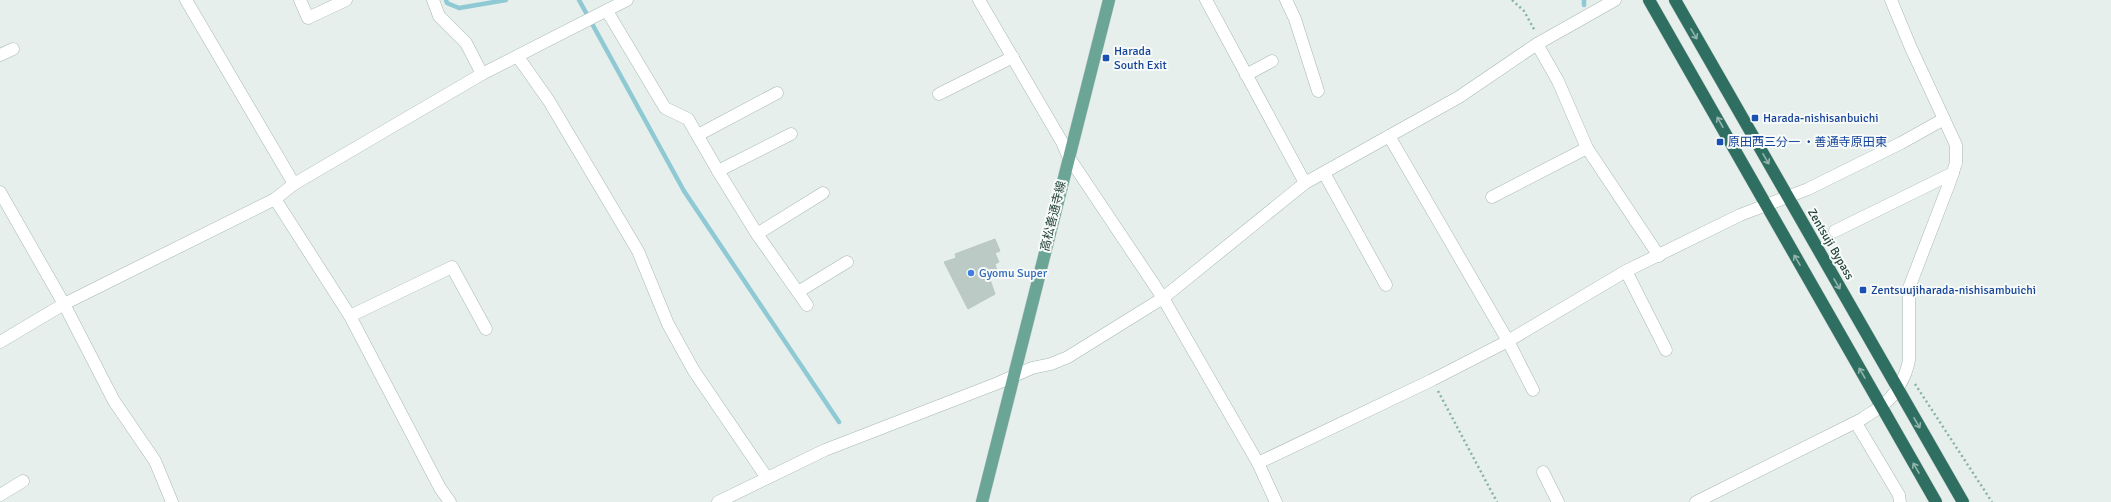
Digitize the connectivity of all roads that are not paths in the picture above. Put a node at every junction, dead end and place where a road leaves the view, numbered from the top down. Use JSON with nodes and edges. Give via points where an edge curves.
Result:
{"nodes":[{"id":1,"x":186,"y":0,"type":"edge"},
{"id":2,"x":300,"y":0,"type":"edge"},
{"id":3,"x":346,"y":0,"type":"edge"},
{"id":4,"x":433,"y":0,"type":"edge"},
{"id":5,"x":627,"y":0,"type":"edge"},
{"id":6,"x":979,"y":0,"type":"edge"},
{"id":7,"x":1206,"y":0,"type":"edge"},
{"id":8,"x":1286,"y":0,"type":"edge"},
{"id":9,"x":1615,"y":0,"type":"edge"},
{"id":10,"x":1650,"y":0,"type":"edge"},
{"id":11,"x":1675,"y":0,"type":"edge"},
{"id":12,"x":1891,"y":0,"type":"edge"},
{"id":13,"x":1110,"y":1,"type":"edge"},
{"id":14,"x":607,"y":11,"type":"junction"},
{"id":15,"x":1539,"y":43,"type":"junction"},
{"id":16,"x":13,"y":49,"type":"dead end"},
{"id":17,"x":0,"y":55,"type":"edge"},
{"id":18,"x":518,"y":57,"type":"junction"},
{"id":19,"x":1013,"y":57,"type":"junction"},
{"id":20,"x":1272,"y":61,"type":"dead end"},
{"id":21,"x":482,"y":74,"type":"junction"},
{"id":22,"x":1246,"y":75,"type":"junction"},
{"id":23,"x":1318,"y":91,"type":"dead end"},
{"id":24,"x":777,"y":93,"type":"dead end"},
{"id":25,"x":939,"y":94,"type":"dead end"},
{"id":26,"x":1944,"y":119,"type":"junction"},
{"id":27,"x":791,"y":134,"type":"dead end"},
{"id":28,"x":698,"y":135,"type":"junction"},
{"id":29,"x":1389,"y":136,"type":"junction"},
{"id":30,"x":1587,"y":148,"type":"junction"},
{"id":31,"x":1068,"y":156,"type":"junction"},
{"id":32,"x":718,"y":171,"type":"junction"},
{"id":33,"x":1324,"y":173,"type":"junction"},
{"id":34,"x":1953,"y":173,"type":"junction"},
{"id":35,"x":1305,"y":183,"type":"junction"},
{"id":36,"x":294,"y":184,"type":"junction"},
{"id":37,"x":0,"y":192,"type":"edge"},
{"id":38,"x":823,"y":193,"type":"dead end"},
{"id":39,"x":1787,"y":196,"type":"junction"},
{"id":40,"x":1492,"y":197,"type":"dead end"},
{"id":41,"x":275,"y":199,"type":"junction"},
{"id":42,"x":1766,"y":206,"type":"junction"},
{"id":43,"x":1834,"y":231,"type":"dead end"},
{"id":44,"x":757,"y":234,"type":"junction"},
{"id":45,"x":1659,"y":256,"type":"junction"},
{"id":46,"x":847,"y":262,"type":"dead end"},
{"id":47,"x":1626,"y":271,"type":"junction"},
{"id":48,"x":1386,"y":285,"type":"dead end"},
{"id":49,"x":798,"y":292,"type":"junction"},
{"id":50,"x":1163,"y":298,"type":"junction"},
{"id":51,"x":64,"y":304,"type":"junction"},
{"id":52,"x":807,"y":305,"type":"dead end"},
{"id":53,"x":350,"y":316,"type":"junction"},
{"id":54,"x":486,"y":329,"type":"dead end"},
{"id":55,"x":1508,"y":341,"type":"junction"},
{"id":56,"x":0,"y":342,"type":"edge"},
{"id":57,"x":1666,"y":350,"type":"dead end"},
{"id":58,"x":1013,"y":376,"type":"junction"},
{"id":59,"x":1897,"y":389,"type":"junction"},
{"id":60,"x":1533,"y":390,"type":"dead end"},
{"id":61,"x":1881,"y":407,"type":"junction"},
{"id":62,"x":1856,"y":423,"type":"junction"},
{"id":63,"x":1258,"y":463,"type":"junction"},
{"id":64,"x":1542,"y":472,"type":"dead end"},
{"id":65,"x":767,"y":478,"type":"junction"},
{"id":66,"x":23,"y":481,"type":"dead end"},
{"id":67,"x":0,"y":495,"type":"edge"},
{"id":68,"x":172,"y":502,"type":"edge"},
{"id":69,"x":450,"y":502,"type":"edge"},
{"id":70,"x":718,"y":502,"type":"edge"},
{"id":71,"x":982,"y":502,"type":"edge"},
{"id":72,"x":1276,"y":502,"type":"edge"},
{"id":73,"x":1558,"y":502,"type":"edge"},
{"id":74,"x":1696,"y":502,"type":"edge"},
{"id":75,"x":1900,"y":502,"type":"edge"},
{"id":76,"x":1936,"y":502,"type":"edge"},
{"id":77,"x":1963,"y":502,"type":"edge"}],
"edges":[{"from":1,"to":36,"type":"street"},
{"from":2,"to":3,"type":"street","via":[[308,18]]},
{"from":4,"to":21,"type":"street","via":[[439,16],[466,43]]},
{"from":5,"to":14,"type":"street"},
{"from":6,"to":19,"type":"street"},
{"from":7,"to":22,"type":"street"},
{"from":8,"to":23,"type":"street"},
{"from":9,"to":15,"type":"street"},
{"from":42,"to":10,"type":"highway","one_way":true},
{"from":11,"to":39,"type":"highway","name":"Zentsuji Bypass","one_way":true},
{"from":12,"to":26,"type":"street"},
{"from":13,"to":31,"type":"main road","name":"高松善通寺線"},
{"from":14,"to":18,"type":"street"},
{"from":14,"to":28,"type":"street","via":[[665,108],[688,119]]},
{"from":15,"to":29,"type":"street","via":[[1459,97]]},
{"from":15,"to":30,"type":"street"},
{"from":16,"to":17,"type":"street"},
{"from":18,"to":21,"type":"street"},
{"from":18,"to":65,"type":"street","via":[[549,100],[638,251],[668,324],[694,371]]},
{"from":19,"to":25,"type":"street"},
{"from":19,"to":31,"type":"street"},
{"from":20,"to":22,"type":"street"},
{"from":21,"to":36,"type":"street"},
{"from":22,"to":35,"type":"street"},
{"from":24,"to":28,"type":"street"},
{"from":26,"to":34,"type":"street","via":[[1956,145]]},
{"from":26,"to":39,"type":"street","via":[[1901,143]]},
{"from":27,"to":32,"type":"street"},
{"from":28,"to":32,"type":"street"},
{"from":29,"to":33,"type":"street"},
{"from":29,"to":55,"type":"street"},
{"from":30,"to":40,"type":"street"},
{"from":30,"to":45,"type":"street"},
{"from":31,"to":50,"type":"street"},
{"from":31,"to":58,"type":"main road","name":"高松善通寺線"},
{"from":32,"to":44,"type":"street"},
{"from":33,"to":35,"type":"street"},
{"from":33,"to":48,"type":"street"},
{"from":34,"to":43,"type":"street"},
{"from":34,"to":59,"type":"street","via":[[1909,288],[1909,360],[1907,372]]},
{"from":35,"to":50,"type":"street"},
{"from":36,"to":41,"type":"street"},
{"from":37,"to":51,"type":"street"},
{"from":38,"to":44,"type":"street"},
{"from":39,"to":42,"type":"street"},
{"from":39,"to":59,"type":"highway","name":"Zentsuji Bypass","one_way":true},
{"from":41,"to":51,"type":"street"},
{"from":41,"to":53,"type":"street"},
{"from":42,"to":45,"type":"street"},
{"from":61,"to":42,"type":"highway","one_way":true},
{"from":44,"to":49,"type":"street"},
{"from":45,"to":47,"type":"street"},
{"from":46,"to":49,"type":"street"},
{"from":47,"to":55,"type":"street"},
{"from":47,"to":57,"type":"street"},
{"from":49,"to":52,"type":"street"},
{"from":50,"to":58,"type":"street","via":[[1068,357]]},
{"from":50,"to":63,"type":"street"},
{"from":51,"to":56,"type":"street"},
{"from":51,"to":68,"type":"street","via":[[114,401],[155,461]]},
{"from":53,"to":54,"type":"street","via":[[452,267]]},
{"from":53,"to":69,"type":"street","via":[[440,488]]},
{"from":55,"to":60,"type":"street"},
{"from":55,"to":63,"type":"street"},
{"from":58,"to":65,"type":"street","via":[[825,450]]},
{"from":58,"to":71,"type":"main road","name":"高松善通寺線"},
{"from":59,"to":61,"type":"street"},
{"from":59,"to":77,"type":"highway","name":"Zentsuji Bypass","one_way":true},
{"from":61,"to":62,"type":"street"},
{"from":76,"to":61,"type":"highway","one_way":true},
{"from":62,"to":74,"type":"street"},
{"from":62,"to":75,"type":"street","via":[[1899,495]]},
{"from":63,"to":72,"type":"street"},
{"from":64,"to":73,"type":"street"},
{"from":65,"to":70,"type":"street"},
{"from":66,"to":67,"type":"street"}]}
